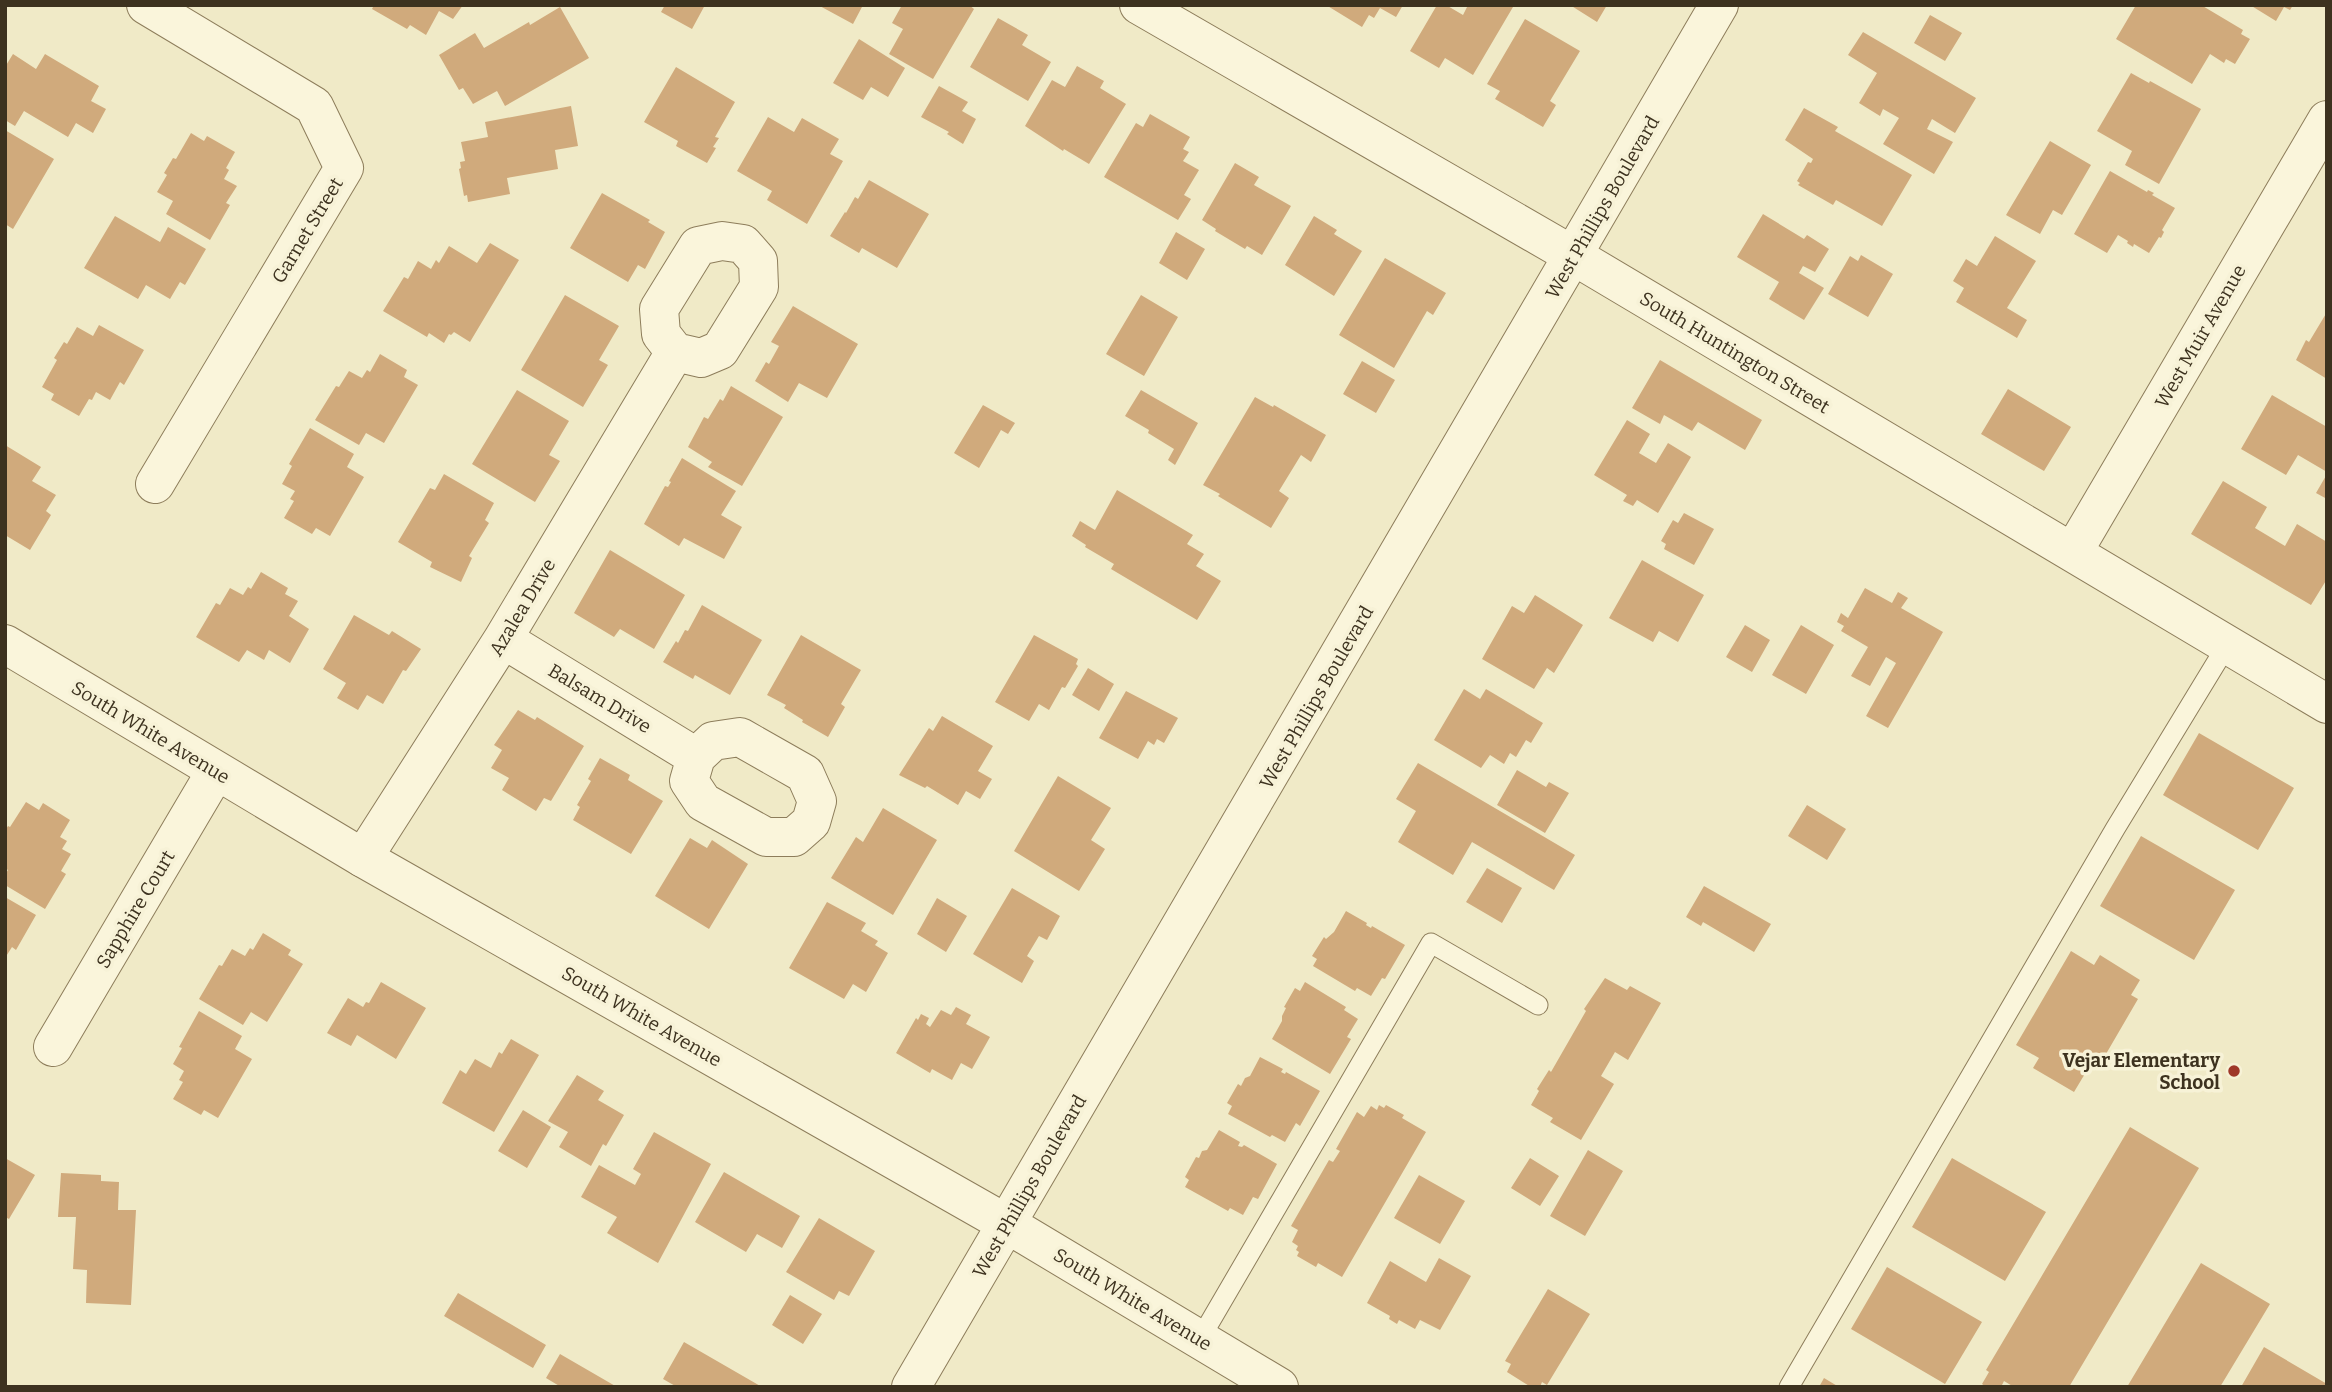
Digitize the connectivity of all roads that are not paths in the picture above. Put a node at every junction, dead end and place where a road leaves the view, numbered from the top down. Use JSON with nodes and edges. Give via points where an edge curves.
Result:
{"nodes":[{"id":1,"x":146,"y":5,"type":"edge"},
{"id":2,"x":1139,"y":5,"type":"edge"},
{"id":3,"x":1719,"y":5,"type":"edge"},
{"id":4,"x":2327,"y":120,"type":"edge"},
{"id":5,"x":1574,"y":256,"type":"junction"},
{"id":6,"x":675,"y":352,"type":"dead end"},
{"id":7,"x":155,"y":484,"type":"dead end"},
{"id":8,"x":2073,"y":552,"type":"junction"},
{"id":9,"x":503,"y":639,"type":"junction"},
{"id":10,"x":5,"y":644,"type":"edge"},
{"id":11,"x":2227,"y":645,"type":"junction"},
{"id":12,"x":2327,"y":704,"type":"edge"},
{"id":13,"x":696,"y":757,"type":"dead end"},
{"id":14,"x":216,"y":771,"type":"junction"},
{"id":15,"x":363,"y":858,"type":"junction"},
{"id":16,"x":1538,"y":1005,"type":"dead end"},
{"id":17,"x":53,"y":1047,"type":"dead end"},
{"id":18,"x":1007,"y":1224,"type":"junction"},
{"id":19,"x":1200,"y":1339,"type":"junction"},
{"id":20,"x":911,"y":1387,"type":"edge"},
{"id":21,"x":1279,"y":1387,"type":"edge"},
{"id":22,"x":1789,"y":1387,"type":"edge"}],
"edges":[{"from":1,"to":7,"type":"street","name":"Garnet Street","via":[[314,106],[344,168]]},
{"from":2,"to":5,"type":"street","name":"South Huntington Street"},
{"from":3,"to":5,"type":"street","name":"West Phillips Boulevard"},
{"from":4,"to":8,"type":"street","name":"West Muir Avenue"},
{"from":5,"to":8,"type":"street","name":"South Huntington Street"},
{"from":5,"to":18,"type":"street","name":"West Phillips Boulevard"},
{"from":6,"to":9,"type":"street","name":"Azalea Drive"},
{"from":8,"to":11,"type":"street","name":"South Huntington Street"},
{"from":9,"to":13,"type":"street","name":"Balsam Drive"},
{"from":9,"to":15,"type":"street","name":"Azalea Drive"},
{"from":10,"to":14,"type":"street","name":"South White Avenue"},
{"from":11,"to":12,"type":"street","name":"South Huntington Street"},
{"from":11,"to":22,"type":"lane"},
{"from":14,"to":15,"type":"street","name":"South White Avenue"},
{"from":14,"to":17,"type":"street","name":"Sapphire Court"},
{"from":15,"to":18,"type":"street","name":"South White Avenue"},
{"from":16,"to":19,"type":"lane","via":[[1431,943]]},
{"from":18,"to":19,"type":"street","name":"South White Avenue"},
{"from":18,"to":20,"type":"street","name":"West Phillips Boulevard"},
{"from":19,"to":21,"type":"street","name":"South White Avenue"}]}
